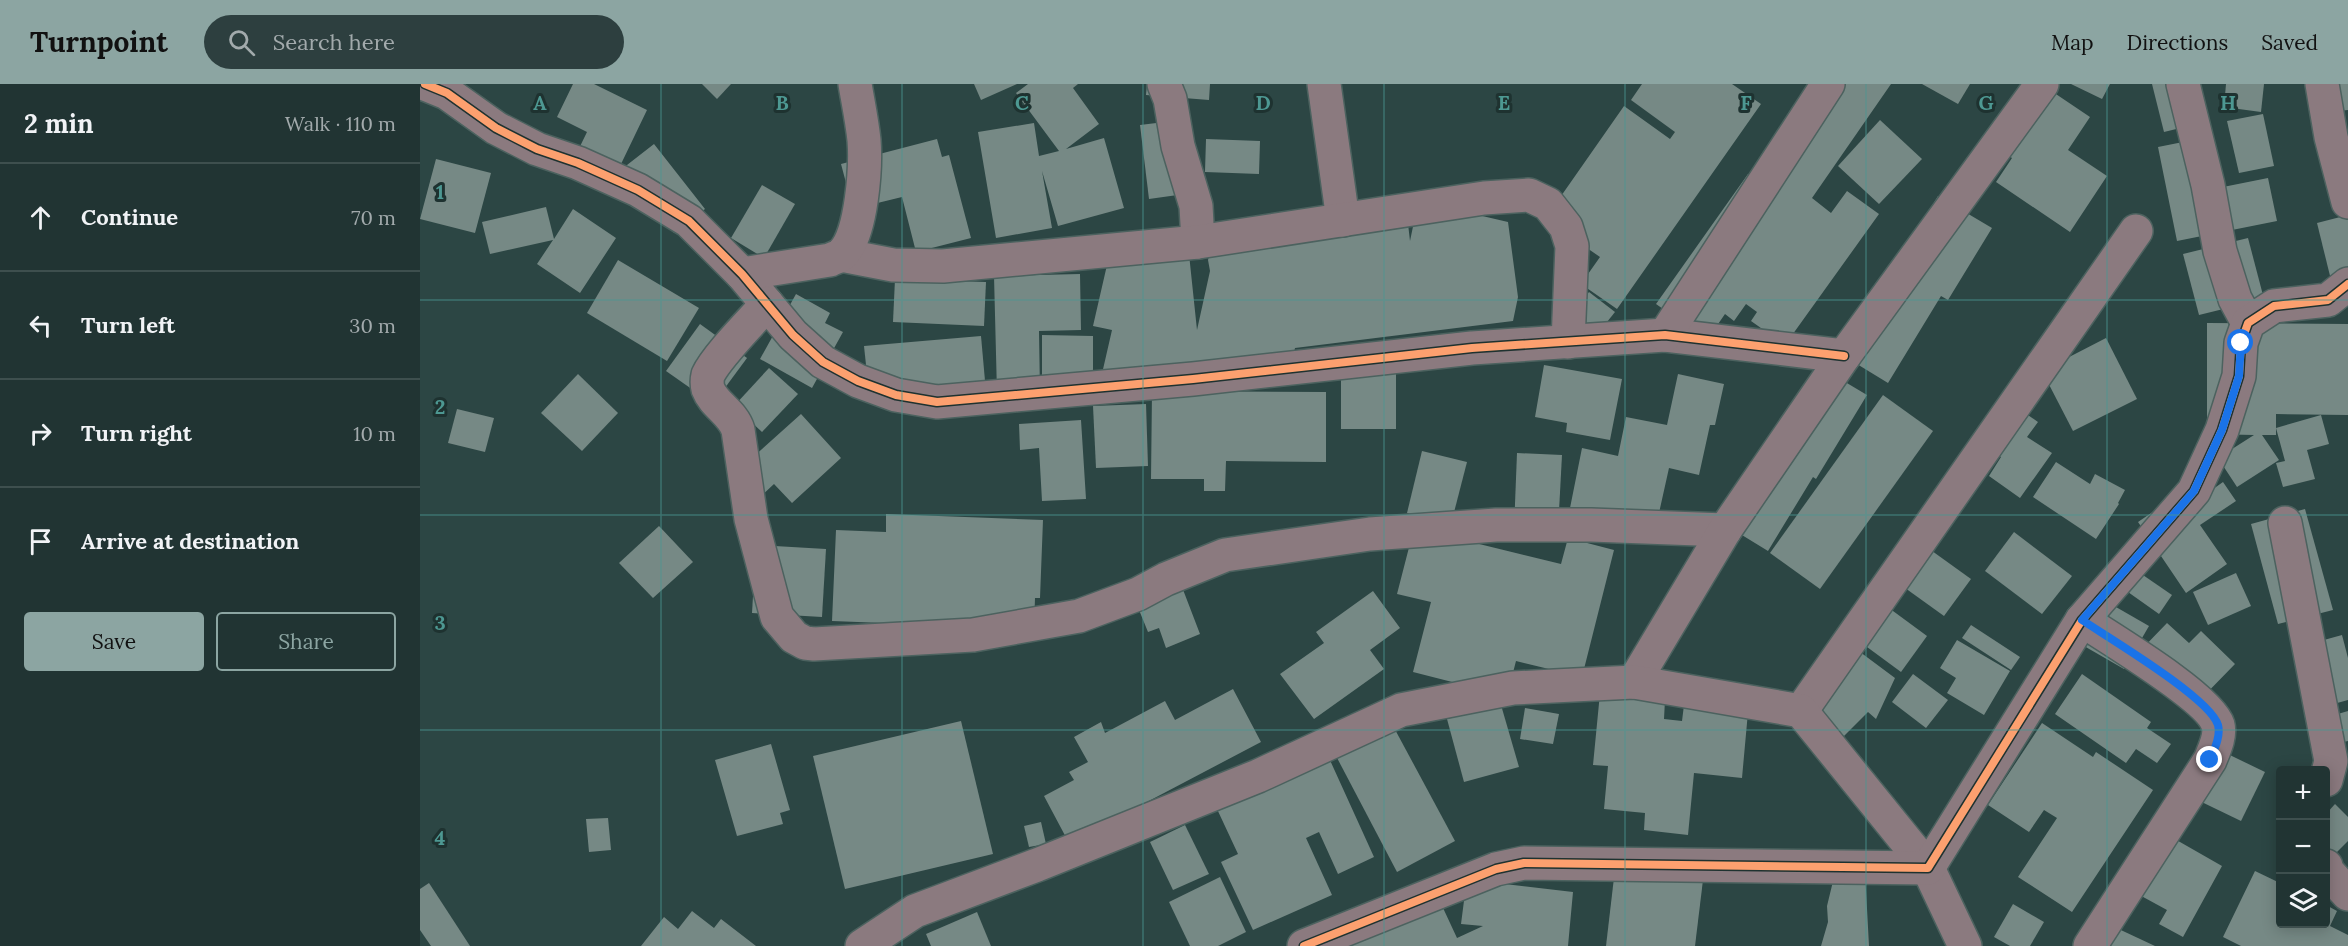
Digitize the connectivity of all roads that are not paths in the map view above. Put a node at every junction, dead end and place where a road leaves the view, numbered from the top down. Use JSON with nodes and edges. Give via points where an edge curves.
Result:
{"nodes":[{"id":1,"x":425,"y":84,"type":"edge"},
{"id":2,"x":855,"y":84,"type":"edge"},
{"id":3,"x":1164,"y":84,"type":"edge"},
{"id":4,"x":1324,"y":84,"type":"edge"},
{"id":5,"x":1828,"y":84,"type":"edge"},
{"id":6,"x":2042,"y":84,"type":"edge"},
{"id":7,"x":2183,"y":84,"type":"edge"},
{"id":8,"x":2322,"y":84,"type":"edge"},
{"id":9,"x":2348,"y":202,"type":"edge"},
{"id":10,"x":1343,"y":220,"type":"junction"},
{"id":11,"x":2136,"y":231,"type":"dead end"},
{"id":12,"x":1198,"y":242,"type":"junction"},
{"id":13,"x":841,"y":255,"type":"junction"},
{"id":14,"x":742,"y":274,"type":"junction"},
{"id":15,"x":2348,"y":284,"type":"edge"},
{"id":16,"x":767,"y":304,"type":"junction"},
{"id":17,"x":2248,"y":322,"type":"junction"},
{"id":18,"x":1665,"y":334,"type":"junction"},
{"id":19,"x":1568,"y":342,"type":"junction"},
{"id":20,"x":1844,"y":356,"type":"junction"},
{"id":21,"x":2285,"y":523,"type":"dead end"},
{"id":22,"x":1725,"y":530,"type":"junction"},
{"id":23,"x":2082,"y":620,"type":"junction"},
{"id":24,"x":1634,"y":682,"type":"junction"},
{"id":25,"x":1801,"y":711,"type":"junction"},
{"id":26,"x":2329,"y":766,"type":"edge"},
{"id":27,"x":1928,"y":868,"type":"junction"},
{"id":28,"x":2330,"y":874,"type":"edge"},
{"id":29,"x":2348,"y":894,"type":"edge"},
{"id":30,"x":862,"y":946,"type":"edge"},
{"id":31,"x":1304,"y":946,"type":"edge"},
{"id":32,"x":1965,"y":946,"type":"edge"},
{"id":33,"x":2090,"y":946,"type":"edge"}],
"edges":[{"from":1,"to":14,"type":"street","via":[[447,93],[526,144],[638,190],[689,221]]},
{"from":2,"to":13,"type":"street","via":[[864,140],[864,176],[856,223]]},
{"from":3,"to":12,"type":"street","via":[[1196,206]]},
{"from":4,"to":10,"type":"street"},
{"from":5,"to":18,"type":"street"},
{"from":6,"to":20,"type":"street"},
{"from":7,"to":17,"type":"street","via":[[2220,251],[2235,299]]},
{"from":8,"to":9,"type":"street"},
{"from":10,"to":12,"type":"street"},
{"from":10,"to":19,"type":"street","via":[[1505,195],[1539,199],[1548,204],[1566,227],[1572,246]]},
{"from":11,"to":25,"type":"street"},
{"from":12,"to":13,"type":"street","via":[[943,266],[893,265]]},
{"from":13,"to":14,"type":"street"},
{"from":14,"to":16,"type":"street"},
{"from":15,"to":17,"type":"street","via":[[2328,300],[2274,306]]},
{"from":16,"to":19,"type":"street","via":[[823,362],[896,395],[937,402],[1472,348]]},
{"from":16,"to":22,"type":"street","via":[[718,362],[707,386],[738,430],[751,519],[777,617],[789,632],[805,642],[853,644],[973,635],[1079,616],[1225,555],[1370,534],[1508,525]]},
{"from":17,"to":23,"type":"street","via":[[2241,343],[2239,376],[2222,430],[2194,491]]},
{"from":18,"to":19,"type":"street"},
{"from":18,"to":20,"type":"street"},
{"from":20,"to":22,"type":"street"},
{"from":21,"to":26,"type":"street"},
{"from":22,"to":24,"type":"street"},
{"from":23,"to":27,"type":"street"},
{"from":23,"to":33,"type":"street","via":[[2189,693],[2210,711],[2218,725],[2218,739],[2210,760]]},
{"from":24,"to":25,"type":"street"},
{"from":24,"to":30,"type":"street","via":[[1513,688],[1401,710],[1258,776],[915,911]]},
{"from":25,"to":27,"type":"street"},
{"from":27,"to":31,"type":"street","via":[[1524,863],[1496,869]]},
{"from":27,"to":32,"type":"street"},
{"from":28,"to":29,"type":"street"}]}
